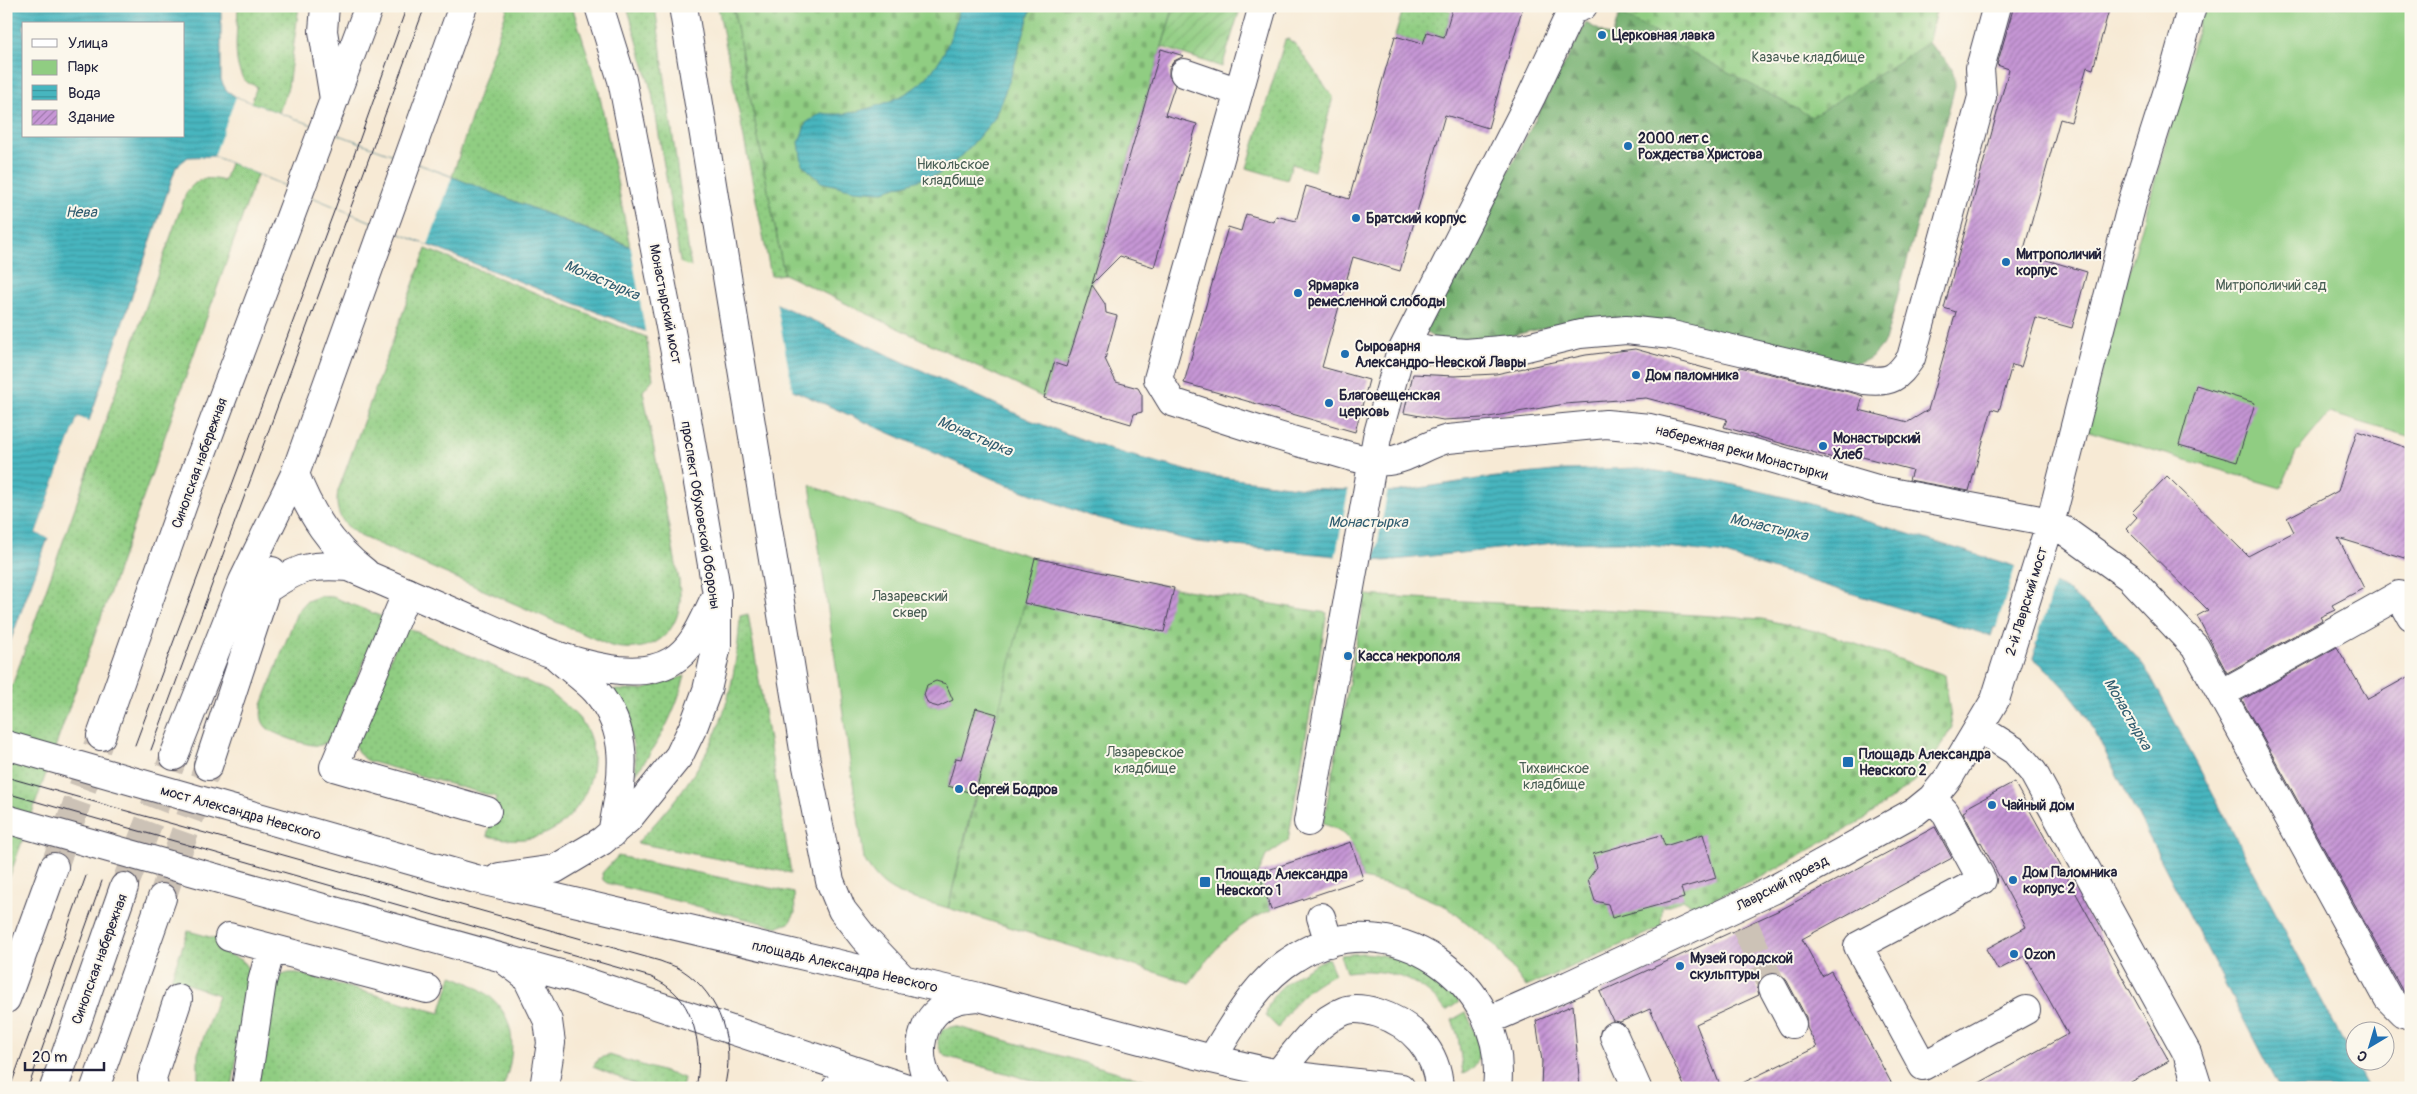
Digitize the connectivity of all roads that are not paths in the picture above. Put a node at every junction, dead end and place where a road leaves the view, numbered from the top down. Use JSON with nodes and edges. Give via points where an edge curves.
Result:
{"nodes":[{"id":1,"x":325,"y":6,"type":"edge"},
{"id":2,"x":369,"y":6,"type":"edge"},
{"id":3,"x":463,"y":6,"type":"edge"},
{"id":4,"x":599,"y":6,"type":"edge"},
{"id":5,"x":683,"y":6,"type":"edge"},
{"id":6,"x":1263,"y":6,"type":"edge"},
{"id":7,"x":1997,"y":6,"type":"edge"},
{"id":8,"x":2192,"y":6,"type":"edge"},
{"id":9,"x":1575,"y":7,"type":"edge"},
{"id":10,"x":1184,"y":73,"type":"dead end"},
{"id":11,"x":1239,"y":92,"type":"junction"},
{"id":12,"x":334,"y":99,"type":"junction"},
{"id":13,"x":1408,"y":341,"type":"junction"},
{"id":14,"x":680,"y":378,"type":"joint"},
{"id":15,"x":295,"y":474,"type":"junction"},
{"id":16,"x":1372,"y":474,"type":"junction"},
{"id":17,"x":2048,"y":530,"type":"junction"},
{"id":18,"x":370,"y":576,"type":"junction"},
{"id":19,"x":268,"y":589,"type":"junction"},
{"id":20,"x":408,"y":592,"type":"junction"},
{"id":21,"x":716,"y":594,"type":"junction"},
{"id":22,"x":2407,"y":598,"type":"edge"},
{"id":23,"x":555,"y":656,"type":"junction"},
{"id":24,"x":2006,"y":666,"type":"joint"},
{"id":25,"x":2222,"y":694,"type":"junction"},
{"id":26,"x":1980,"y":728,"type":"junction"},
{"id":27,"x":101,"y":736,"type":"tunnel mouth"},
{"id":28,"x":6,"y":745,"type":"edge"},
{"id":29,"x":174,"y":756,"type":"tunnel mouth"},
{"id":30,"x":208,"y":766,"type":"tunnel mouth"},
{"id":31,"x":1932,"y":798,"type":"junction"},
{"id":32,"x":487,"y":811,"type":"dead end"},
{"id":33,"x":6,"y":819,"type":"edge"},
{"id":34,"x":1308,"y":822,"type":"dead end"},
{"id":35,"x":612,"y":834,"type":"junction"},
{"id":36,"x":54,"y":867,"type":"tunnel mouth"},
{"id":37,"x":476,"y":879,"type":"junction"},
{"id":38,"x":124,"y":887,"type":"tunnel mouth"},
{"id":39,"x":162,"y":898,"type":"tunnel mouth"},
{"id":40,"x":1321,"y":917,"type":"dead end"},
{"id":41,"x":229,"y":937,"type":"dead end"},
{"id":42,"x":1329,"y":943,"type":"junction"},
{"id":43,"x":270,"y":948,"type":"junction"},
{"id":44,"x":503,"y":959,"type":"junction"},
{"id":45,"x":904,"y":980,"type":"junction"},
{"id":46,"x":1774,"y":988,"type":"tunnel mouth"},
{"id":47,"x":427,"y":989,"type":"dead end"},
{"id":48,"x":978,"y":997,"type":"junction"},
{"id":49,"x":178,"y":998,"type":"dead end"},
{"id":50,"x":6,"y":999,"type":"edge"},
{"id":51,"x":2026,"y":1010,"type":"dead end"},
{"id":52,"x":2411,"y":1015,"type":"edge"},
{"id":53,"x":1488,"y":1020,"type":"junction"},
{"id":54,"x":1792,"y":1024,"type":"dead end"},
{"id":55,"x":1614,"y":1036,"type":"dead end"},
{"id":56,"x":1212,"y":1058,"type":"junction"},
{"id":57,"x":1278,"y":1074,"type":"junction"},
{"id":58,"x":872,"y":1077,"type":"junction"},
{"id":59,"x":54,"y":1088,"type":"edge"},
{"id":60,"x":95,"y":1088,"type":"edge"},
{"id":61,"x":154,"y":1088,"type":"edge"},
{"id":62,"x":246,"y":1088,"type":"edge"},
{"id":63,"x":544,"y":1088,"type":"edge"},
{"id":64,"x":836,"y":1088,"type":"edge"},
{"id":65,"x":907,"y":1088,"type":"edge"},
{"id":66,"x":933,"y":1088,"type":"edge"},
{"id":67,"x":1401,"y":1088,"type":"edge"},
{"id":68,"x":1439,"y":1088,"type":"edge"},
{"id":69,"x":1497,"y":1088,"type":"edge"},
{"id":70,"x":1637,"y":1088,"type":"edge"},
{"id":71,"x":2198,"y":1088,"type":"edge"}],
"edges":[{"from":1,"to":12,"type":"main road","via":[[323,32]]},
{"from":2,"to":12,"type":"main road"},
{"from":3,"to":15,"type":"main road"},
{"from":4,"to":14,"type":"main road","name":"Монастырский мост","via":[[622,80]]},
{"from":5,"to":45,"type":"main road","via":[[804,756],[830,882],[842,910]]},
{"from":6,"to":11,"type":"main road"},
{"from":7,"to":13,"type":"main road","via":[[1980,68],[1982,97],[1911,358],[1900,373],[1885,382],[1681,336],[1626,330],[1580,334],[1522,348],[1466,353],[1418,348]]},
{"from":8,"to":17,"type":"main road","name":"2-й Лаврский мост","via":[[2132,203]]},
{"from":9,"to":13,"type":"main road"},
{"from":10,"to":11,"type":"main road"},
{"from":11,"to":16,"type":"main road","via":[[1158,379],[1172,402],[1297,443]]},
{"from":12,"to":27,"type":"main road","name":"Синопская набережная","via":[[184,501]]},
{"from":13,"to":16,"type":"main road","via":[[1399,356],[1377,437]]},
{"from":14,"to":21,"type":"main road","name":"проспект Обуховской Обороны"},
{"from":15,"to":18,"type":"main road","via":[[317,522],[339,549]]},
{"from":15,"to":19,"type":"main road"},
{"from":15,"to":29,"type":"main road","via":[[243,581]]},
{"from":16,"to":17,"type":"main road","name":"набережная реки Монастырки","via":[[1397,459],[1448,439],[1606,424],[1650,428],[1747,451],[1880,490],[2035,519]]},
{"from":16,"to":34,"type":"main road"},
{"from":17,"to":24,"type":"main road","name":"2-й Лаврский мост"},
{"from":17,"to":25,"type":"main road","name":"набережная реки Монастырки","via":[[2086,544],[2129,577],[2195,647]]},
{"from":18,"to":19,"type":"main road","via":[[349,567],[319,565],[291,573]]},
{"from":18,"to":20,"type":"main road"},
{"from":19,"to":30,"type":"main road"},
{"from":20,"to":23,"type":"main road"},
{"from":20,"to":32,"type":"main road","via":[[334,767]]},
{"from":21,"to":23,"type":"main road","via":[[689,645],[680,656],[660,667],[627,671]]},
{"from":21,"to":35,"type":"main road","name":"проспект Обуховской Обороны","via":[[717,646],[707,690],[694,725],[679,756],[654,790]]},
{"from":22,"to":25,"type":"main road"},
{"from":23,"to":35,"type":"main road","via":[[595,690],[617,732],[622,748],[623,772]]},
{"from":24,"to":26,"type":"main road","name":"Лаврский проезд","via":[[1995,700]]},
{"from":25,"to":52,"type":"main road","name":"набережная реки Монастырки","via":[[2388,998],[2403,1014]]},
{"from":26,"to":31,"type":"main road","name":"Лаврский проезд"},
{"from":26,"to":71,"type":"main road","via":[[2015,752],[2033,772],[2187,1053]]},
{"from":28,"to":37,"type":"main road","name":"мост Александра Невского","bridge":true},
{"from":31,"to":51,"type":"main road","via":[[1945,812],[1982,880],[1858,946],[1923,1066]]},
{"from":31,"to":53,"type":"main road","name":"Лаврский проезд","via":[[1916,811],[1773,890],[1741,916]]},
{"from":33,"to":44,"type":"main road","bridge":true},
{"from":35,"to":37,"type":"main road","name":"проспект Обуховской Обороны","via":[[555,869]]},
{"from":36,"to":50,"type":"main road"},
{"from":37,"to":45,"type":"main road","name":"площадь Александра Невского"},
{"from":38,"to":59,"type":"main road","name":"Синопская набережная"},
{"from":39,"to":60,"type":"main road"},
{"from":40,"to":42,"type":"main road"},
{"from":41,"to":43,"type":"main road"},
{"from":42,"to":53,"type":"main road","via":[[1377,938],[1416,949],[1434,958],[1466,986]]},
{"from":42,"to":56,"type":"main road","via":[[1297,955],[1270,976],[1238,1016]]},
{"from":43,"to":47,"type":"main road"},
{"from":43,"to":62,"type":"main road"},
{"from":44,"to":58,"type":"main road","via":[[570,977]]},
{"from":44,"to":63,"type":"main road","via":[[526,976],[548,1021],[551,1043]]},
{"from":45,"to":48,"type":"main road","name":"площадь Александра Невского"},
{"from":46,"to":54,"type":"main road"},
{"from":48,"to":56,"type":"main road","name":"площадь Александра Невского"},
{"from":48,"to":66,"type":"main road","via":[[959,999],[949,1004],[932,1017],[926,1027],[920,1058],[924,1074]]},
{"from":49,"to":61,"type":"main road","via":[[152,1078]]},
{"from":53,"to":69,"type":"main road","via":[[1496,1049]]},
{"from":55,"to":70,"type":"main road"},
{"from":56,"to":57,"type":"main road","name":"площадь Александра Невского"},
{"from":57,"to":67,"type":"main road","name":"площадь Александра Невского"},
{"from":57,"to":68,"type":"main road","via":[[1326,1020],[1346,1010],[1367,1010],[1393,1018],[1414,1032],[1438,1070]]},
{"from":58,"to":64,"type":"main road"},
{"from":58,"to":65,"type":"main road"}]}
